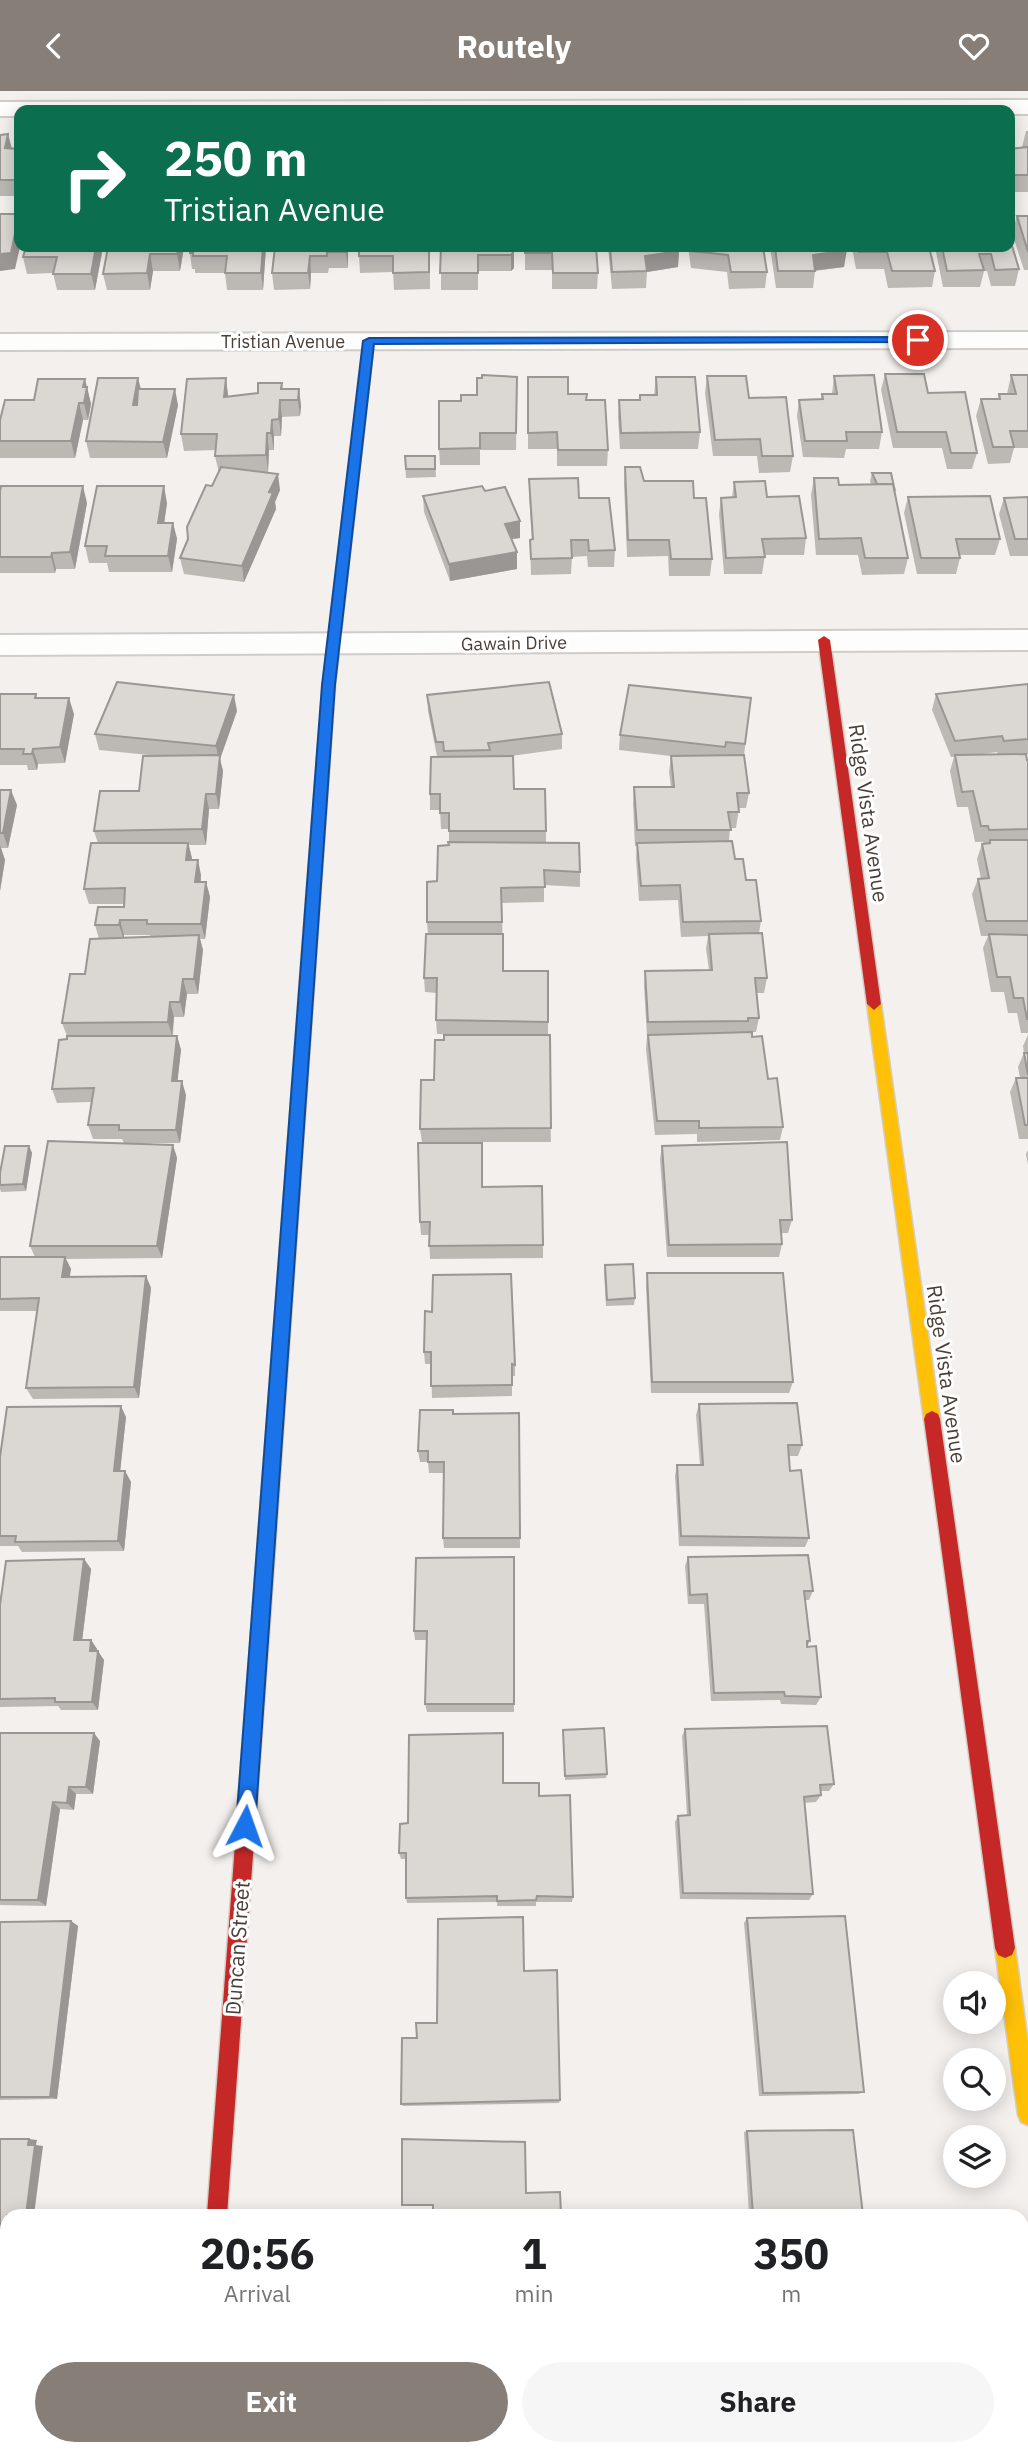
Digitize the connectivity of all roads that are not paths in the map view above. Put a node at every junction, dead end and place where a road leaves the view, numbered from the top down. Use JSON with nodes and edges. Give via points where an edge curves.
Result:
{"nodes":[{"id":1,"x":242,"y":100,"type":"edge"},
{"id":2,"x":108,"y":105,"type":"edge"},
{"id":3,"x":803,"y":105,"type":"edge"},
{"id":4,"x":1028,"y":340,"type":"edge"},
{"id":5,"x":369,"y":341,"type":"junction"},
{"id":6,"x":0,"y":342,"type":"edge"},
{"id":7,"x":824,"y":640,"type":"junction"},
{"id":8,"x":1028,"y":640,"type":"edge"},
{"id":9,"x":332,"y":644,"type":"junction"},
{"id":10,"x":0,"y":645,"type":"edge"},
{"id":11,"x":1028,"y":2115,"type":"edge"},
{"id":12,"x":217,"y":2209,"type":"edge"}],
"edges":[{"from":1,"to":2,"type":"street"},
{"from":1,"to":3,"type":"street"},
{"from":4,"to":5,"type":"street","name":"Tristian Avenue"},
{"from":5,"to":6,"type":"street","name":"Tristian Avenue"},
{"from":5,"to":9,"type":"street","name":"Duncan Street"},
{"from":7,"to":8,"type":"street","name":"Gawain Drive"},
{"from":7,"to":9,"type":"street","name":"Gawain Drive"},
{"from":7,"to":11,"type":"street","name":"Ridge Vista Avenue"},
{"from":9,"to":10,"type":"street","name":"Gawain Drive"},
{"from":9,"to":12,"type":"street","name":"Duncan Street"}]}
